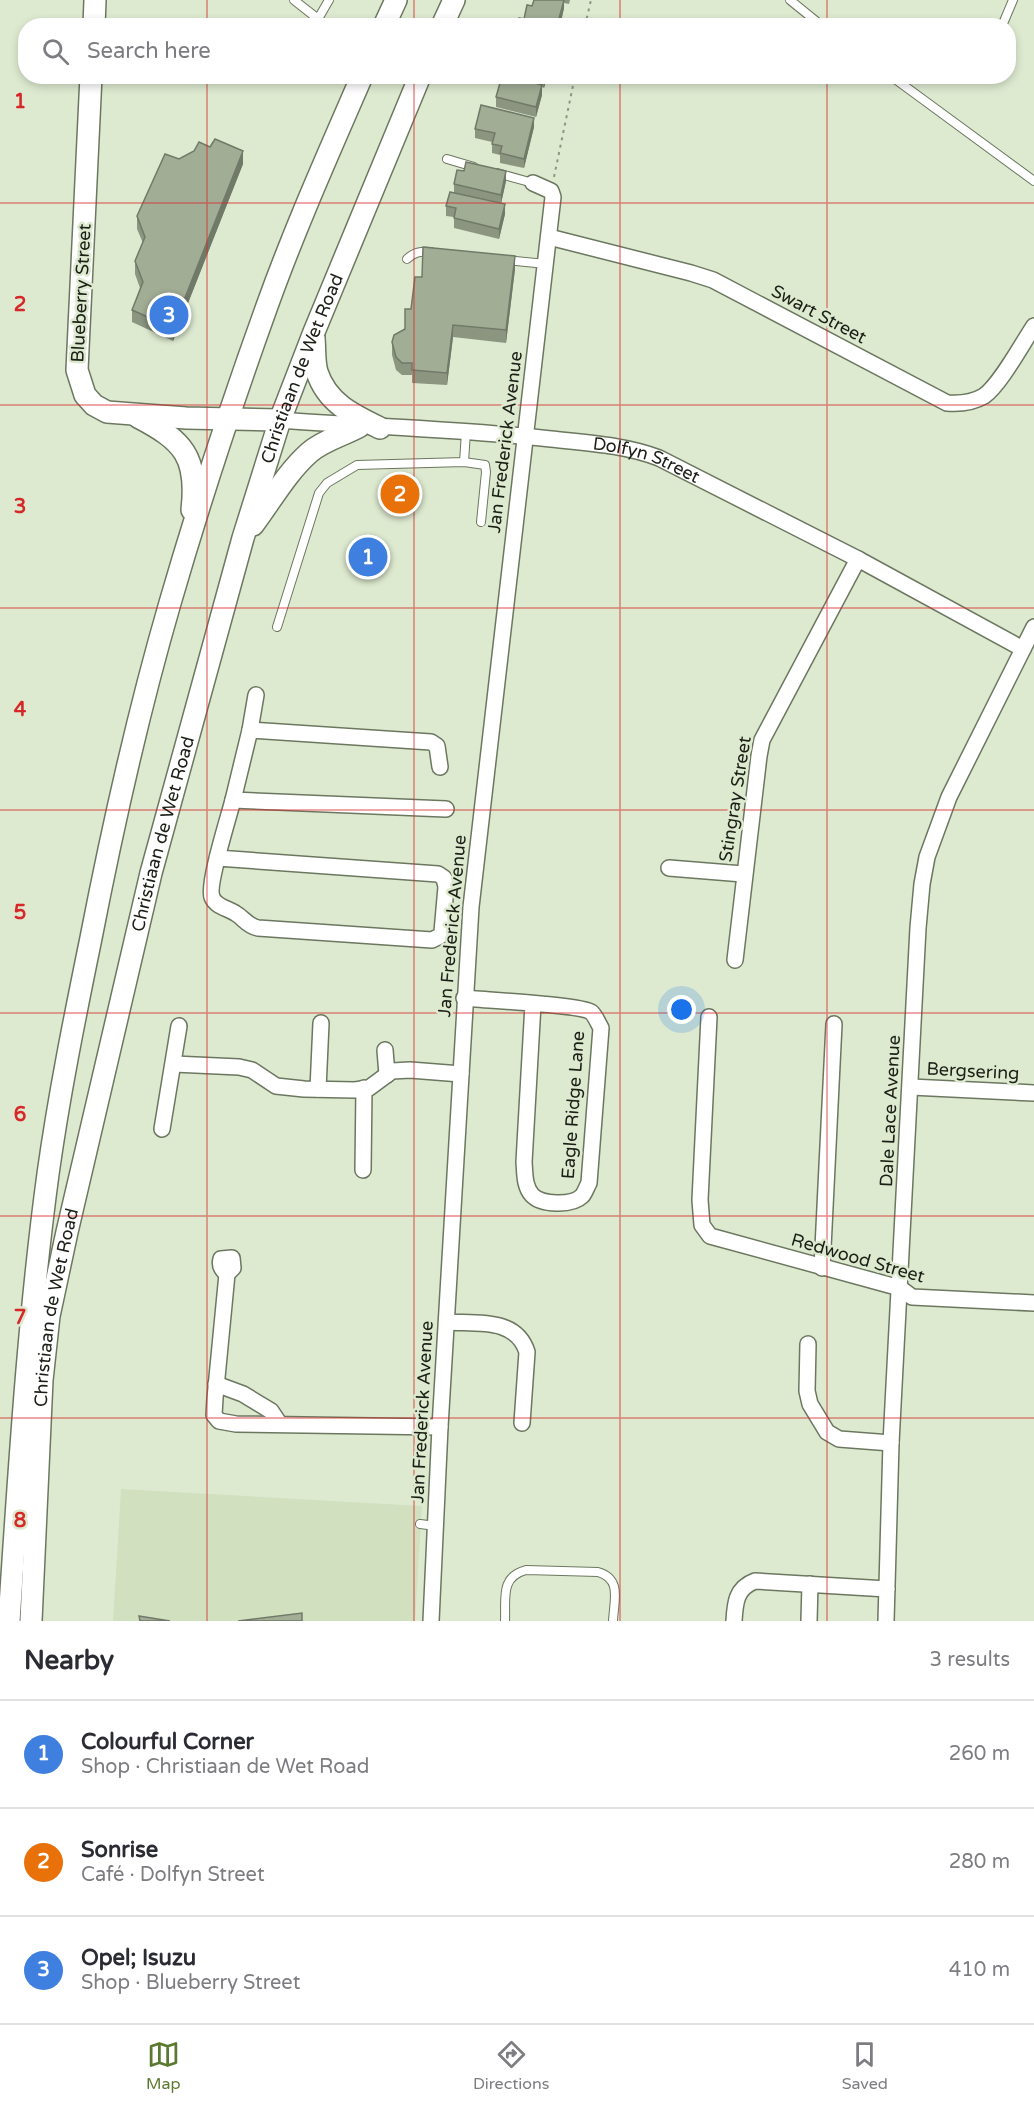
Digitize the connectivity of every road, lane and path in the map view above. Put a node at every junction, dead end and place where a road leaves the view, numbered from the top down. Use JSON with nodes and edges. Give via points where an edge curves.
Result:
{"nodes":[{"id":1,"x":95,"y":0,"type":"edge"},
{"id":2,"x":294,"y":0,"type":"edge"},
{"id":3,"x":329,"y":0,"type":"edge"},
{"id":4,"x":396,"y":0,"type":"edge"},
{"id":5,"x":454,"y":0,"type":"edge"},
{"id":6,"x":591,"y":0,"type":"edge"},
{"id":7,"x":790,"y":0,"type":"edge"},
{"id":8,"x":1013,"y":0,"type":"edge"},
{"id":9,"x":94,"y":18,"type":"edge"},
{"id":10,"x":317,"y":18,"type":"edge"},
{"id":11,"x":319,"y":18,"type":"edge"},
{"id":12,"x":388,"y":18,"type":"edge"},
{"id":13,"x":446,"y":18,"type":"edge"},
{"id":14,"x":587,"y":18,"type":"edge"},
{"id":15,"x":812,"y":18,"type":"edge"},
{"id":16,"x":1005,"y":18,"type":"edge"},
{"id":17,"x":91,"y":84,"type":"edge"},
{"id":18,"x":354,"y":84,"type":"edge"},
{"id":19,"x":417,"y":84,"type":"edge"},
{"id":20,"x":573,"y":84,"type":"edge"},
{"id":21,"x":902,"y":84,"type":"edge"},
{"id":22,"x":447,"y":159,"type":"dead end"},
{"id":23,"x":480,"y":168,"type":"edge"},
{"id":24,"x":490,"y":171,"type":"edge"},
{"id":25,"x":1034,"y":181,"type":"edge"},
{"id":26,"x":533,"y":183,"type":"joint"},
{"id":27,"x":551,"y":191,"type":"junction"},
{"id":28,"x":549,"y":237,"type":"junction"},
{"id":29,"x":437,"y":252,"type":"edge"},
{"id":30,"x":407,"y":259,"type":"dead end"},
{"id":31,"x":502,"y":260,"type":"edge"},
{"id":32,"x":546,"y":264,"type":"junction"},
{"id":33,"x":1034,"y":326,"type":"edge"},
{"id":34,"x":314,"y":332,"type":"junction"},
{"id":35,"x":134,"y":415,"type":"junction"},
{"id":36,"x":227,"y":420,"type":"junction"},
{"id":37,"x":280,"y":420,"type":"junction"},
{"id":38,"x":370,"y":427,"type":"junction"},
{"id":39,"x":466,"y":432,"type":"junction"},
{"id":40,"x":525,"y":436,"type":"junction"},
{"id":41,"x":464,"y":462,"type":"junction"},
{"id":42,"x":481,"y":522,"type":"dead end"},
{"id":43,"x":243,"y":538,"type":"junction"},
{"id":44,"x":188,"y":546,"type":"junction"},
{"id":45,"x":858,"y":559,"type":"junction"},
{"id":46,"x":277,"y":627,"type":"dead end"},
{"id":47,"x":1034,"y":627,"type":"edge"},
{"id":48,"x":1023,"y":649,"type":"junction"},
{"id":49,"x":256,"y":695,"type":"dead end"},
{"id":50,"x":250,"y":730,"type":"junction"},
{"id":51,"x":440,"y":767,"type":"dead end"},
{"id":52,"x":233,"y":800,"type":"junction"},
{"id":53,"x":446,"y":809,"type":"dead end"},
{"id":54,"x":217,"y":858,"type":"junction"},
{"id":55,"x":669,"y":868,"type":"dead end"},
{"id":56,"x":744,"y":874,"type":"junction"},
{"id":57,"x":735,"y":960,"type":"dead end"},
{"id":58,"x":464,"y":998,"type":"junction"},
{"id":59,"x":533,"y":1004,"type":"junction"},
{"id":60,"x":709,"y":1017,"type":"dead end"},
{"id":61,"x":321,"y":1023,"type":"dead end"},
{"id":62,"x":834,"y":1024,"type":"dead end"},
{"id":63,"x":179,"y":1026,"type":"dead end"},
{"id":64,"x":385,"y":1050,"type":"dead end"},
{"id":65,"x":174,"y":1064,"type":"junction"},
{"id":66,"x":461,"y":1074,"type":"junction"},
{"id":67,"x":387,"y":1075,"type":"junction"},
{"id":68,"x":911,"y":1087,"type":"junction"},
{"id":69,"x":364,"y":1088,"type":"junction"},
{"id":70,"x":318,"y":1089,"type":"junction"},
{"id":71,"x":1034,"y":1093,"type":"edge"},
{"id":72,"x":162,"y":1129,"type":"dead end"},
{"id":73,"x":363,"y":1170,"type":"dead end"},
{"id":74,"x":822,"y":1268,"type":"junction"},
{"id":75,"x":227,"y":1274,"type":"dead end"},
{"id":76,"x":900,"y":1288,"type":"junction"},
{"id":77,"x":1034,"y":1303,"type":"edge"},
{"id":78,"x":447,"y":1322,"type":"junction"},
{"id":79,"x":808,"y":1344,"type":"dead end"},
{"id":80,"x":216,"y":1384,"type":"junction"},
{"id":81,"x":522,"y":1423,"type":"dead end"},
{"id":82,"x":279,"y":1424,"type":"junction"},
{"id":83,"x":440,"y":1427,"type":"junction"},
{"id":84,"x":891,"y":1443,"type":"junction"},
{"id":85,"x":810,"y":1584,"type":"junction"},
{"id":86,"x":887,"y":1589,"type":"junction"},
{"id":87,"x":31,"y":1620,"type":"edge"},
{"id":88,"x":9,"y":1621,"type":"edge"},
{"id":89,"x":431,"y":1621,"type":"edge"},
{"id":90,"x":505,"y":1621,"type":"edge"},
{"id":91,"x":613,"y":1621,"type":"edge"},
{"id":92,"x":734,"y":1621,"type":"edge"},
{"id":93,"x":809,"y":1621,"type":"edge"},
{"id":94,"x":886,"y":1621,"type":"edge"}],
"edges":[{"from":1,"to":9,"type":"main road"},
{"from":2,"to":10,"type":"lane"},
{"from":3,"to":11,"type":"lane"},
{"from":4,"to":12,"type":"main road"},
{"from":5,"to":13,"type":"main road"},
{"from":6,"to":14,"type":"path"},
{"from":7,"to":15,"type":"lane"},
{"from":8,"to":16,"type":"lane"},
{"from":17,"to":35,"type":"main road","name":"Blueberry Street","via":[[77,370],[85,395],[94,405],[106,412]]},
{"from":18,"to":36,"type":"main road","name":"Christiaan de Wet Road","via":[[268,303]]},
{"from":19,"to":34,"type":"main road","name":"Christiaan de Wet Road"},
{"from":20,"to":27,"type":"path"},
{"from":21,"to":25,"type":"lane"},
{"from":22,"to":23,"type":"lane"},
{"from":24,"to":26,"type":"lane"},
{"from":26,"to":27,"type":"street"},
{"from":27,"to":28,"type":"street","name":"Jan Frederick Avenue"},
{"from":28,"to":32,"type":"street","name":"Jan Frederick Avenue"},
{"from":28,"to":33,"type":"street","name":"Swart Street","via":[[713,280],[947,403],[959,404],[985,395]]},
{"from":29,"to":30,"type":"lane","via":[[419,251]]},
{"from":31,"to":32,"type":"lane"},
{"from":32,"to":40,"type":"street","name":"Jan Frederick Avenue"},
{"from":34,"to":37,"type":"main road","name":"Christiaan de Wet Road"},
{"from":34,"to":38,"type":"main road","via":[[317,371],[331,397]]},
{"from":35,"to":36,"type":"main road","name":"Blueberry Street"},
{"from":35,"to":44,"type":"main road","via":[[170,437],[191,465],[193,495]]},
{"from":36,"to":37,"type":"main road","name":"Dolfyn Street"},
{"from":36,"to":44,"type":"main road","name":"Christiaan de Wet Road"},
{"from":37,"to":38,"type":"street","name":"Dolfyn Street"},
{"from":37,"to":43,"type":"main road","name":"Christiaan de Wet Road"},
{"from":38,"to":39,"type":"street","name":"Dolfyn Street"},
{"from":38,"to":43,"type":"main road","via":[[321,444],[310,452]]},
{"from":39,"to":40,"type":"street","name":"Dolfyn Street"},
{"from":39,"to":41,"type":"lane"},
{"from":40,"to":45,"type":"street","name":"Dolfyn Street","via":[[641,451]]},
{"from":40,"to":58,"type":"street","name":"Jan Frederick Avenue"},
{"from":41,"to":42,"type":"lane","via":[[485,465]]},
{"from":41,"to":46,"type":"lane","via":[[357,465],[327,483],[319,493]]},
{"from":43,"to":87,"type":"main road","name":"Christiaan de Wet Road","via":[[151,873],[49,1316],[42,1380]]},
{"from":44,"to":88,"type":"main road","name":"Christiaan de Wet Road","via":[[111,835],[53,1143],[33,1298]]},
{"from":45,"to":48,"type":"street","name":"Dolfyn Street"},
{"from":45,"to":56,"type":"street","name":"Stingray Street","via":[[762,740]]},
{"from":47,"to":48,"type":"street","name":"Dale Lace Avenue"},
{"from":48,"to":68,"type":"street","name":"Dale Lace Avenue","via":[[949,796],[927,857],[918,928]]},
{"from":49,"to":50,"type":"street"},
{"from":50,"to":51,"type":"street","via":[[431,742],[437,746]]},
{"from":50,"to":52,"type":"street"},
{"from":52,"to":53,"type":"street"},
{"from":52,"to":54,"type":"street"},
{"from":54,"to":54,"type":"street","via":[[212,899],[253,927],[432,940],[440,936],[446,887],[444,878],[438,874]]},
{"from":55,"to":56,"type":"street"},
{"from":56,"to":57,"type":"street","name":"Stingray Street"},
{"from":58,"to":59,"type":"street","name":"Eagle Ridge Lane"},
{"from":58,"to":66,"type":"street","name":"Jan Frederick Avenue"},
{"from":59,"to":59,"type":"street","name":"Eagle Ridge Lane","via":[[582,1008],[592,1012],[601,1028],[589,1183],[582,1196],[571,1202],[555,1203],[532,1196],[526,1183]]},
{"from":60,"to":74,"type":"street","name":"Redwood Street","via":[[702,1225],[710,1236]]},
{"from":61,"to":70,"type":"street"},
{"from":62,"to":74,"type":"street"},
{"from":63,"to":65,"type":"street"},
{"from":64,"to":67,"type":"street"},
{"from":65,"to":70,"type":"street","via":[[239,1067],[252,1070],[276,1086]]},
{"from":65,"to":72,"type":"street"},
{"from":66,"to":67,"type":"street","via":[[410,1070]]},
{"from":66,"to":78,"type":"street","name":"Jan Frederick Avenue"},
{"from":67,"to":69,"type":"street"},
{"from":68,"to":71,"type":"street","name":"Bergsering"},
{"from":68,"to":76,"type":"street","name":"Dale Lace Avenue"},
{"from":69,"to":70,"type":"street"},
{"from":69,"to":73,"type":"street"},
{"from":74,"to":76,"type":"street","name":"Redwood Street"},
{"from":75,"to":80,"type":"street"},
{"from":76,"to":77,"type":"street","name":"Redwood Street","via":[[912,1297]]},
{"from":76,"to":84,"type":"street","name":"Dale Lace Avenue"},
{"from":78,"to":81,"type":"street","via":[[501,1325],[524,1343],[527,1352]]},
{"from":78,"to":83,"type":"street","name":"Jan Frederick Avenue"},
{"from":79,"to":84,"type":"street","via":[[807,1391],[810,1404],[827,1432],[839,1439]]},
{"from":80,"to":82,"type":"street","via":[[271,1411]]},
{"from":80,"to":82,"type":"street","via":[[214,1415],[219,1421]]},
{"from":82,"to":83,"type":"street"},
{"from":83,"to":89,"type":"street","name":"Jan Frederick Avenue","via":[[428,1525]]},
{"from":84,"to":86,"type":"street","name":"Dale Lace Avenue"},
{"from":85,"to":86,"type":"street"},
{"from":85,"to":92,"type":"street","via":[[748,1584],[736,1598]]},
{"from":85,"to":93,"type":"street"},
{"from":86,"to":94,"type":"street","name":"Dale Lace Avenue"},
{"from":90,"to":91,"type":"lane","via":[[506,1585],[516,1573],[526,1570],[609,1575],[615,1589]]}]}
